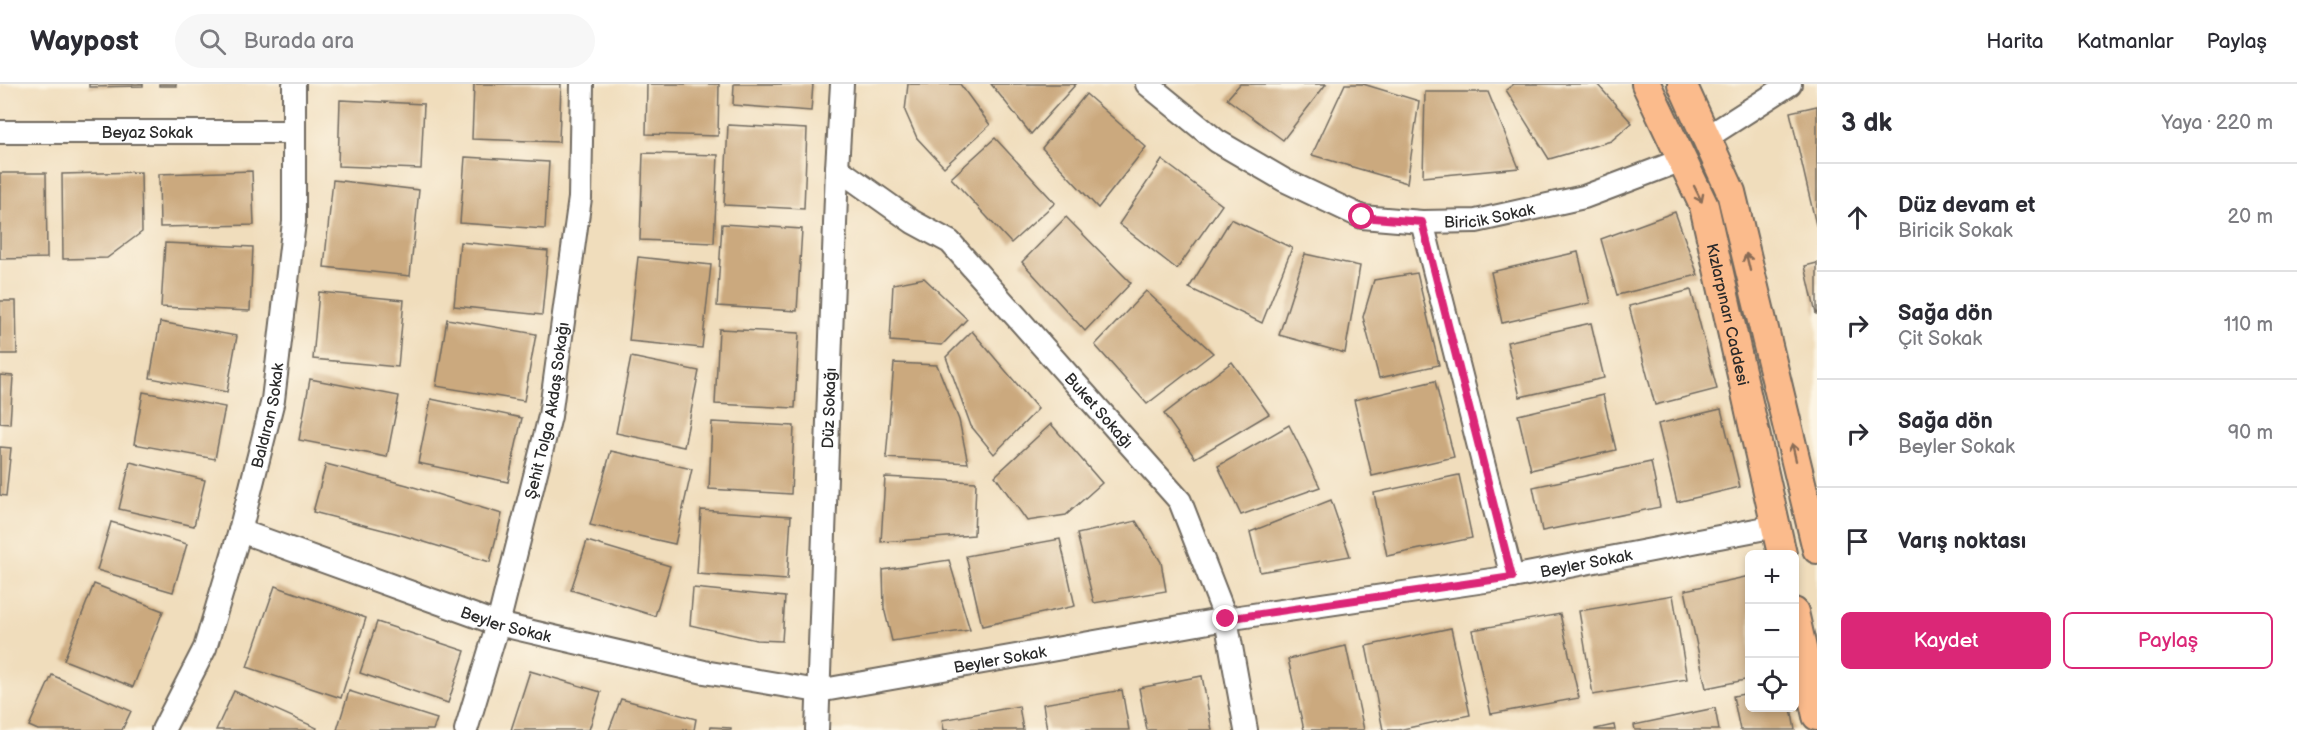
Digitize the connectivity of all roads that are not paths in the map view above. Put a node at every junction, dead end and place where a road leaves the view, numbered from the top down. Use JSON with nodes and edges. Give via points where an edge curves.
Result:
{"nodes":[{"id":1,"x":294,"y":84,"type":"edge"},
{"id":2,"x":582,"y":84,"type":"edge"},
{"id":3,"x":842,"y":84,"type":"edge"},
{"id":4,"x":1147,"y":84,"type":"edge"},
{"id":5,"x":1646,"y":84,"type":"edge"},
{"id":6,"x":1682,"y":84,"type":"edge"},
{"id":7,"x":1790,"y":84,"type":"edge"},
{"id":8,"x":0,"y":132,"type":"edge"},
{"id":9,"x":294,"y":132,"type":"junction"},
{"id":10,"x":1706,"y":138,"type":"junction"},
{"id":11,"x":1682,"y":160,"type":"junction"},
{"id":12,"x":837,"y":168,"type":"junction"},
{"id":13,"x":1422,"y":222,"type":"junction"},
{"id":14,"x":1776,"y":525,"type":"junction"},
{"id":15,"x":240,"y":531,"type":"junction"},
{"id":16,"x":1817,"y":549,"type":"edge"},
{"id":17,"x":1781,"y":550,"type":"edge"},
{"id":18,"x":1512,"y":577,"type":"junction"},
{"id":19,"x":1226,"y":619,"type":"junction"},
{"id":20,"x":498,"y":624,"type":"junction"},
{"id":21,"x":1799,"y":635,"type":"edge"},
{"id":22,"x":818,"y":690,"type":"junction"},
{"id":23,"x":1817,"y":716,"type":"edge"},
{"id":24,"x":163,"y":730,"type":"edge"},
{"id":25,"x":466,"y":730,"type":"edge"},
{"id":26,"x":817,"y":730,"type":"edge"},
{"id":27,"x":1246,"y":730,"type":"edge"}],
"edges":[{"from":1,"to":9,"type":"street","name":"Baldıran Sokak"},
{"from":2,"to":20,"type":"street","name":"Şehit Tolga Akdaş Sokağı","via":[[580,198],[550,416]]},
{"from":3,"to":12,"type":"street","name":"Düz Sokağı"},
{"from":4,"to":13,"type":"street","name":"Biricik Sokak","via":[[1217,141],[1284,180],[1362,217]]},
{"from":5,"to":11,"type":"main road","name":"Kızlarpınarı Caddesi"},
{"from":6,"to":10,"type":"main road","name":"Kızlarpınarı Caddesi"},
{"from":7,"to":10,"type":"street"},
{"from":8,"to":9,"type":"street","name":"Beyaz Sokak"},
{"from":9,"to":15,"type":"street","name":"Baldıran Sokak","via":[[294,222],[273,400]]},
{"from":16,"to":10,"type":"main road","name":"Kızlarpınarı Caddesi","one_way":true,"via":[[1731,192]]},
{"from":11,"to":13,"type":"street","name":"Biricik Sokak","via":[[1584,197],[1476,220]]},
{"from":11,"to":14,"type":"main road","name":"Kızlarpınarı Caddesi","one_way":true,"via":[[1704,206]]},
{"from":12,"to":19,"type":"street","name":"Buket Sokağı","via":[[913,222],[950,242],[1180,501]]},
{"from":12,"to":22,"type":"street","name":"Düz Sokağı"},
{"from":13,"to":18,"type":"street"},
{"from":14,"to":17,"type":"main road","name":"Kızlarpınarı Caddesi"},
{"from":14,"to":18,"type":"street","name":"Beyler Sokak"},
{"from":15,"to":20,"type":"street","name":"Beyler Sokak"},
{"from":15,"to":24,"type":"street","name":"Baldıran Sokak","via":[[205,648]]},
{"from":18,"to":19,"type":"street","name":"Beyler Sokak"},
{"from":19,"to":22,"type":"street","name":"Beyler Sokak"},
{"from":19,"to":27,"type":"street","name":"Buket Sokağı"},
{"from":20,"to":22,"type":"street","name":"Beyler Sokak","via":[[704,672]]},
{"from":20,"to":25,"type":"street","name":"Şehit Tolga Akdaş Sokağı"},
{"from":21,"to":23,"type":"main road"},
{"from":22,"to":26,"type":"street","name":"Düz Sokağı"}]}
